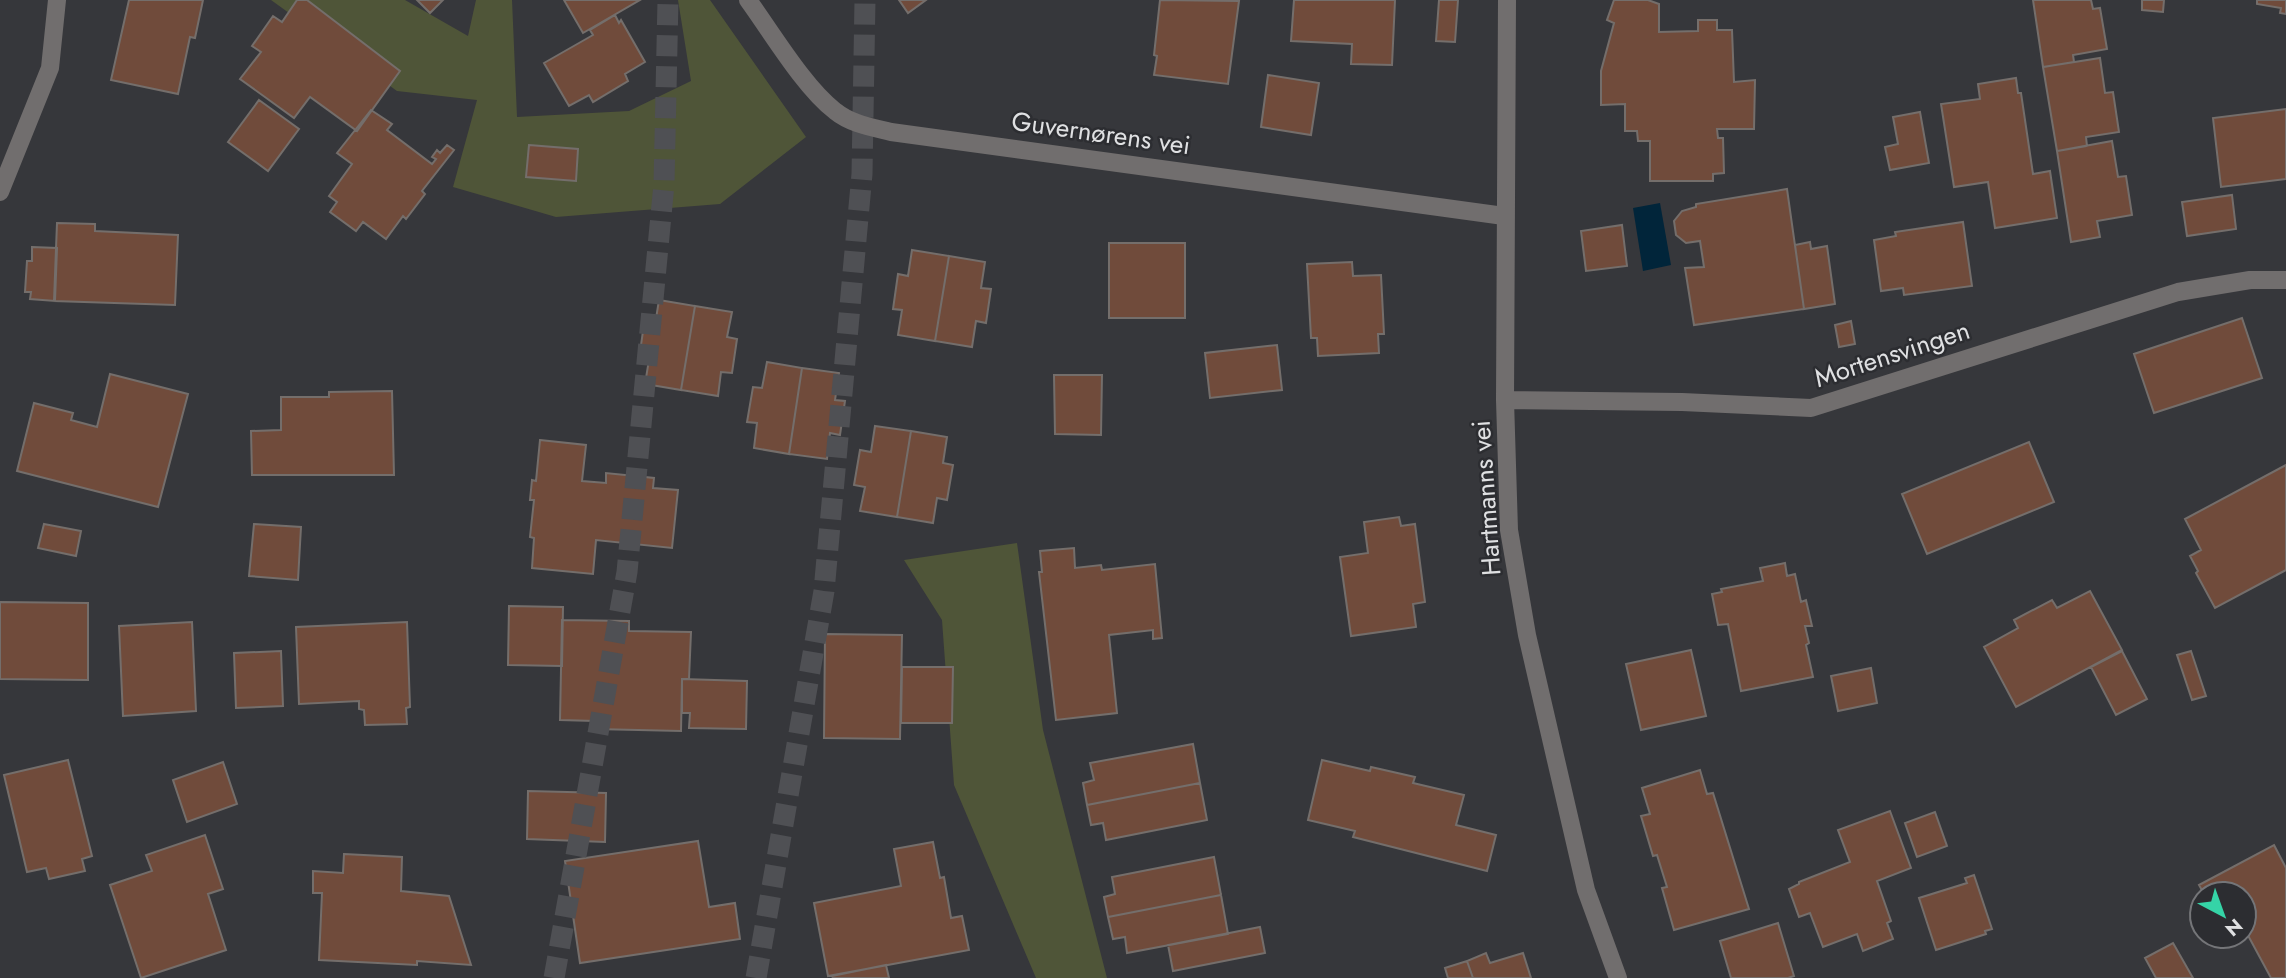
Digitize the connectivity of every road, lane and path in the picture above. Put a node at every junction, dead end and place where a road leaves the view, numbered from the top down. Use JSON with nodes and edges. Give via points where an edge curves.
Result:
{"nodes":[{"id":1,"x":57,"y":0,"type":"edge"},
{"id":2,"x":748,"y":0,"type":"edge"},
{"id":3,"x":1507,"y":0,"type":"edge"},
{"id":4,"x":0,"y":192,"type":"edge"},
{"id":5,"x":1504,"y":216,"type":"junction"},
{"id":6,"x":2286,"y":280,"type":"edge"},
{"id":7,"x":1504,"y":400,"type":"junction"},
{"id":8,"x":1618,"y":978,"type":"edge"}],
"edges":[{"from":1,"to":4,"type":"street","via":[[50,68]]},
{"from":2,"to":5,"type":"street","name":"Guvernørens vei","via":[[817,93],[836,112],[858,124]]},
{"from":3,"to":5,"type":"street","name":"Hartmanns vei"},
{"from":5,"to":7,"type":"street","name":"Hartmanns vei"},
{"from":6,"to":7,"type":"street","name":"Mortensvingen","via":[[2250,280],[2178,292],[1811,408]]},
{"from":7,"to":8,"type":"street","name":"Hartmanns vei","via":[[1509,530],[1527,635],[1586,890]]}]}
